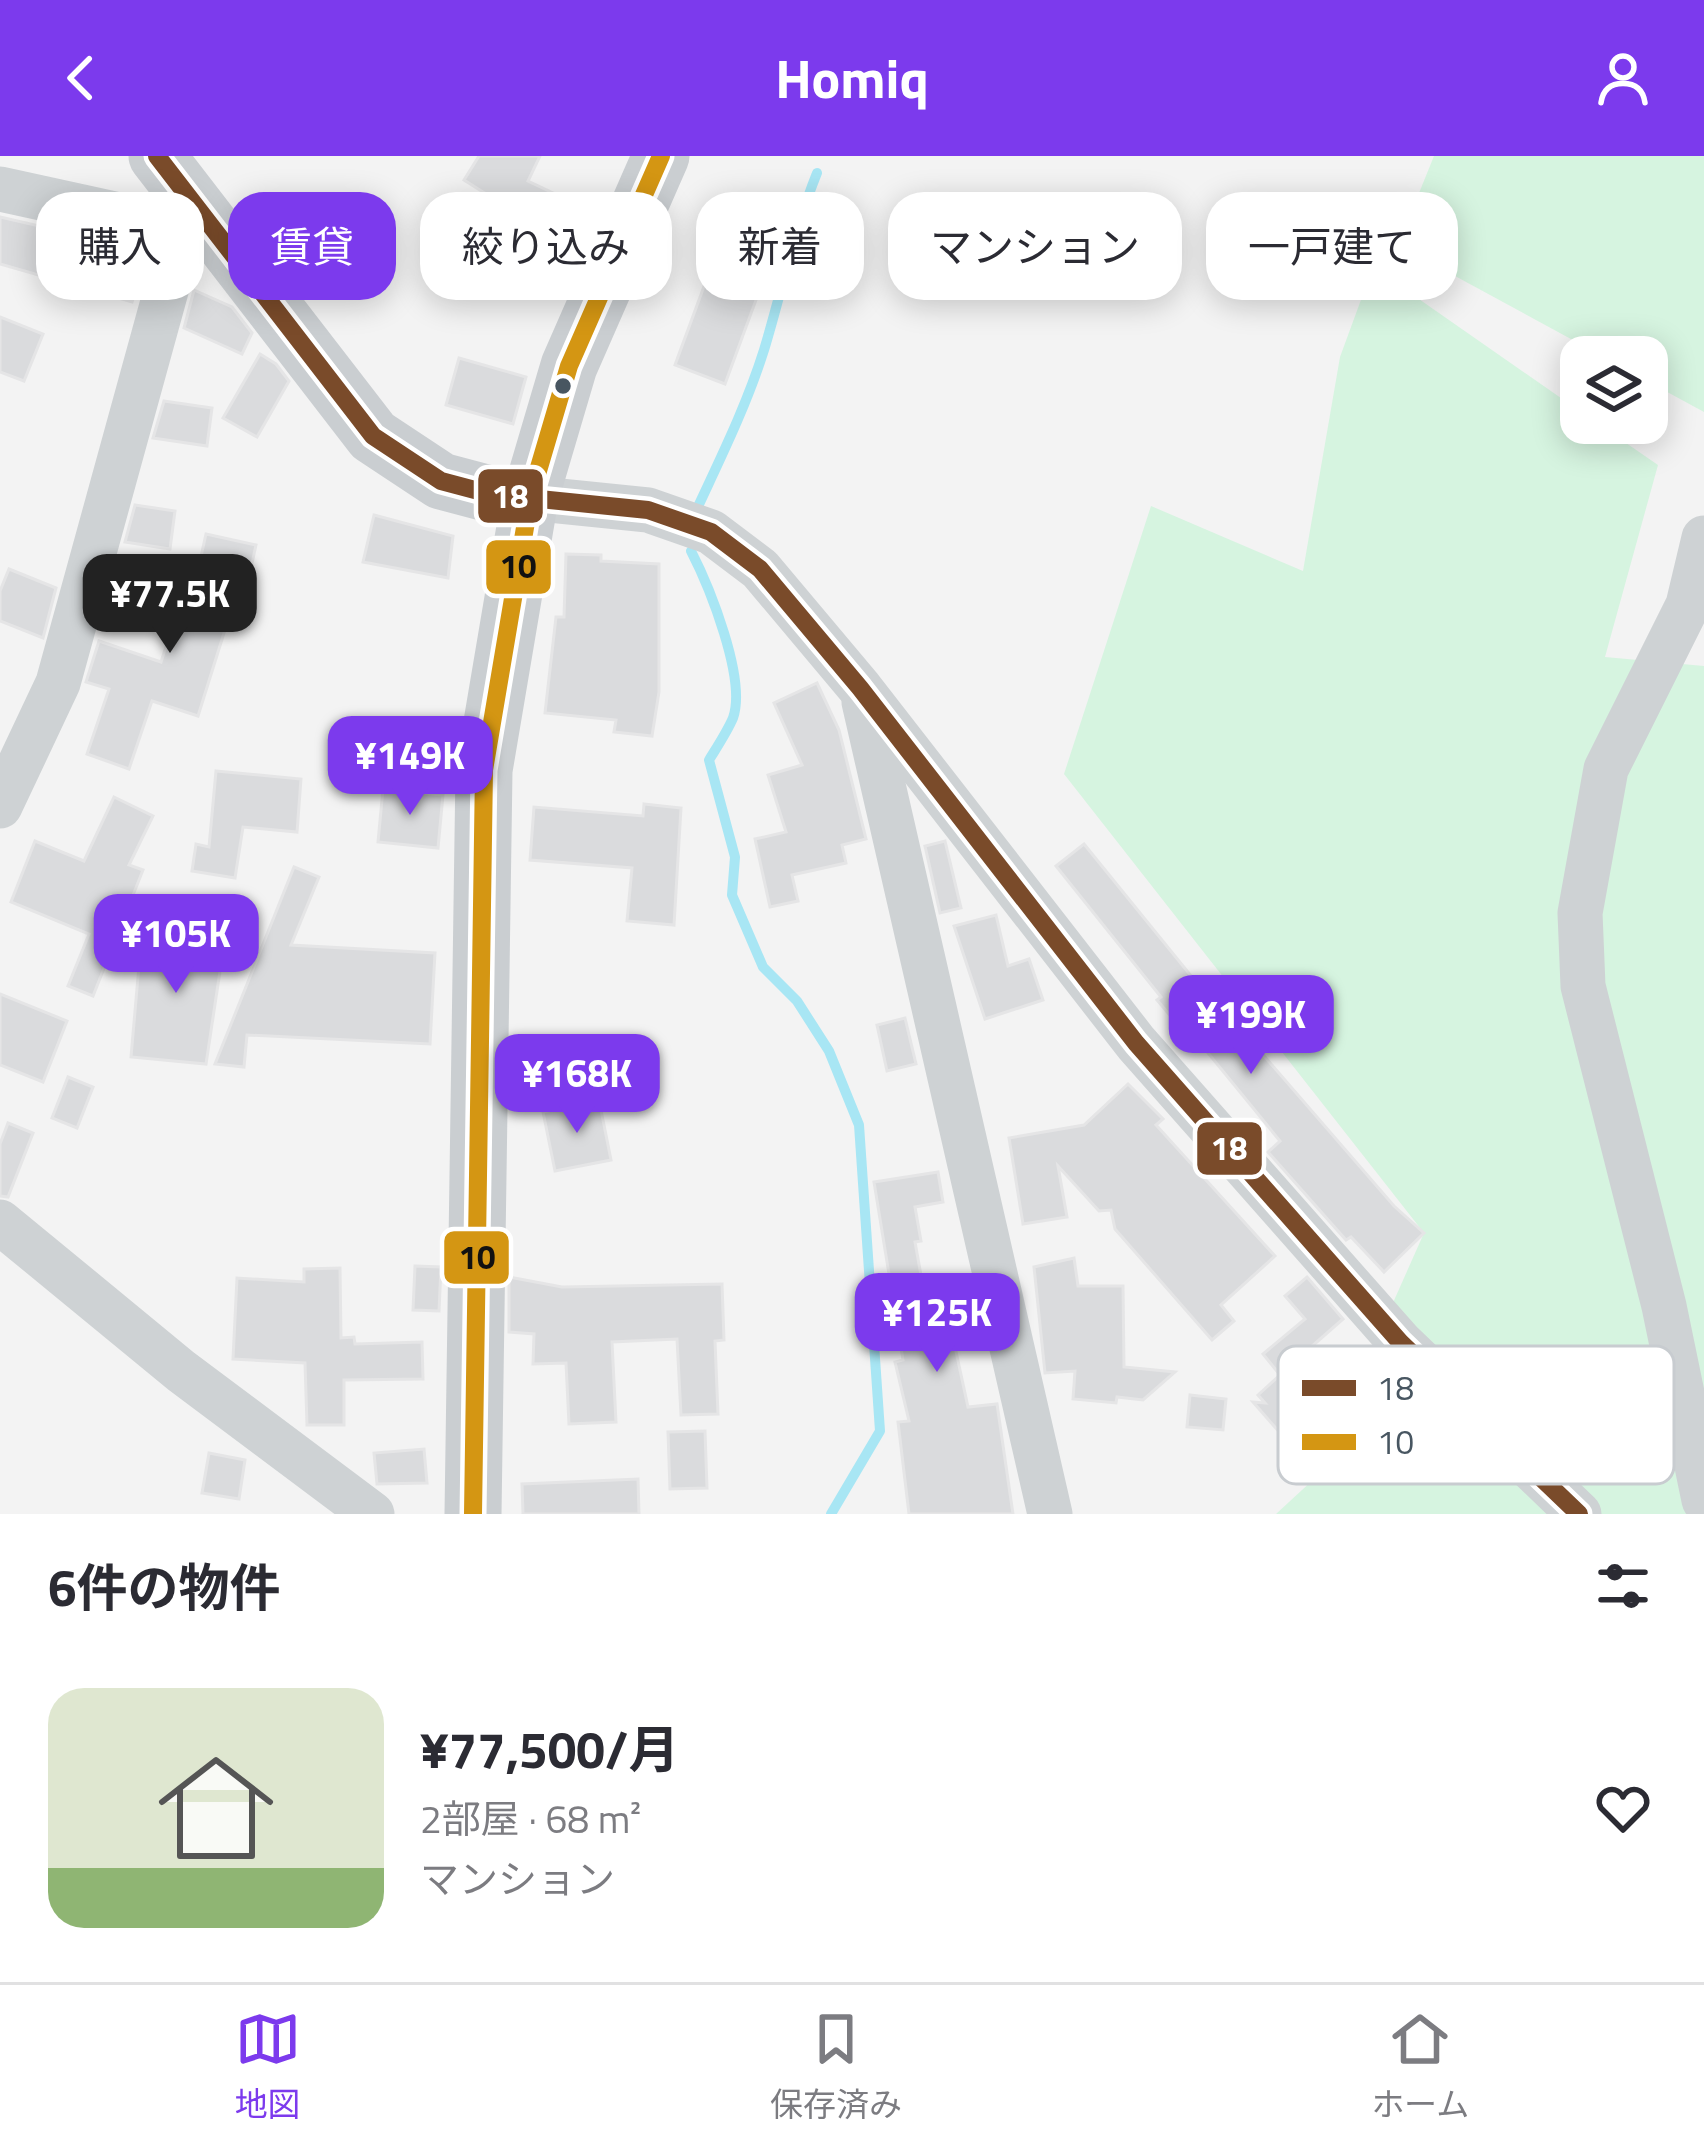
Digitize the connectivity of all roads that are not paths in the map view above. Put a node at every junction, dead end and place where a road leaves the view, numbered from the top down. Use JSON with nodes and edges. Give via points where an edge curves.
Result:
{"nodes":[{"id":1,"x":157,"y":156,"type":"edge"},
{"id":2,"x":662,"y":156,"type":"edge"},
{"id":3,"x":0,"y":190,"type":"edge"},
{"id":4,"x":177,"y":192,"type":"edge"},
{"id":5,"x":36,"y":196,"type":"edge"},
{"id":6,"x":204,"y":234,"type":"edge"},
{"id":7,"x":169,"y":300,"type":"edge"},
{"id":8,"x":530,"y":498,"type":"junction"},
{"id":9,"x":1704,"y":538,"type":"edge"},
{"id":10,"x":860,"y":688,"type":"junction"},
{"id":11,"x":4,"y":793,"type":"edge"},
{"id":12,"x":0,"y":1222,"type":"edge"},
{"id":13,"x":1404,"y":1346,"type":"edge"},
{"id":14,"x":1672,"y":1346,"type":"edge"},
{"id":15,"x":1674,"y":1354,"type":"edge"},
{"id":16,"x":1549,"y":1484,"type":"edge"},
{"id":17,"x":1704,"y":1500,"type":"edge"},
{"id":18,"x":372,"y":1514,"type":"edge"},
{"id":19,"x":473,"y":1514,"type":"edge"},
{"id":20,"x":1050,"y":1514,"type":"edge"},
{"id":21,"x":1580,"y":1514,"type":"edge"}],
"edges":[{"from":1,"to":4,"type":"main road"},
{"from":2,"to":8,"type":"main road","via":[[569,366]]},
{"from":3,"to":5,"type":"street"},
{"from":6,"to":8,"type":"main road","via":[[373,436],[441,481]]},
{"from":7,"to":11,"type":"street","via":[[58,682]]},
{"from":8,"to":10,"type":"street","via":[[649,510],[711,532],[760,569]]},
{"from":8,"to":19,"type":"main road","via":[[484,770]]},
{"from":9,"to":14,"type":"street","via":[[1688,605],[1606,769],[1580,914],[1583,986]]},
{"from":10,"to":13,"type":"street","via":[[1136,1043]]},
{"from":10,"to":20,"type":"street"},
{"from":12,"to":18,"type":"street"},
{"from":15,"to":17,"type":"street"},
{"from":16,"to":21,"type":"street"}]}
